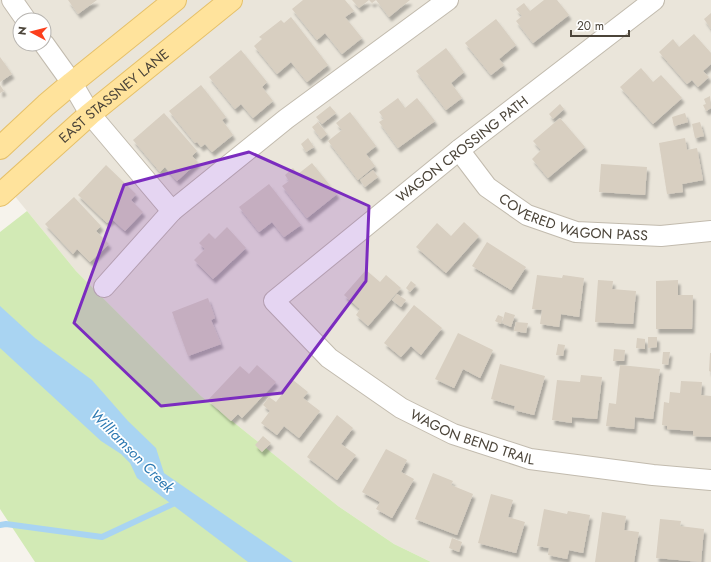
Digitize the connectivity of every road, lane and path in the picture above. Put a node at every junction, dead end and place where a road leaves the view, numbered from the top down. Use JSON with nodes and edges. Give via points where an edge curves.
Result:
{"nodes":[{"id":1,"x":12,"y":0,"type":"edge"},
{"id":2,"x":175,"y":0,"type":"edge"},
{"id":3,"x":231,"y":0,"type":"edge"},
{"id":4,"x":448,"y":0,"type":"edge"},
{"id":5,"x":654,"y":0,"type":"edge"},
{"id":6,"x":20,"y":12,"type":"edge"},
{"id":7,"x":50,"y":52,"type":"edge"},
{"id":8,"x":72,"y":83,"type":"junction"},
{"id":9,"x":90,"y":114,"type":"junction"},
{"id":10,"x":0,"y":148,"type":"edge"},
{"id":11,"x":459,"y":150,"type":"junction"},
{"id":12,"x":0,"y":195,"type":"edge"},
{"id":13,"x":172,"y":211,"type":"junction"},
{"id":14,"x":711,"y":231,"type":"edge"},
{"id":15,"x":104,"y":286,"type":"dead end"},
{"id":16,"x":274,"y":301,"type":"joint"},
{"id":17,"x":711,"y":480,"type":"edge"}],
"edges":[{"from":1,"to":6,"type":"street"},
{"from":2,"to":8,"type":"main road"},
{"from":3,"to":9,"type":"main road","name":"EAST STASSNEY LANE"},
{"from":4,"to":13,"type":"street","via":[[286,119]]},
{"from":5,"to":11,"type":"street","name":"WAGON CROSSING PATH"},
{"from":7,"to":8,"type":"street"},
{"from":8,"to":9,"type":"street"},
{"from":8,"to":10,"type":"main road"},
{"from":9,"to":12,"type":"main road","name":"EAST STASSNEY LANE"},
{"from":9,"to":13,"type":"street"},
{"from":11,"to":14,"type":"street","name":"COVERED WAGON PASS","via":[[487,187],[527,216],[576,232],[661,236]]},
{"from":11,"to":16,"type":"street","name":"WAGON CROSSING PATH"},
{"from":13,"to":15,"type":"street"},
{"from":16,"to":17,"type":"street","name":"WAGON BEND TRAIL","via":[[329,358],[401,408],[453,434],[530,459]]}]}
